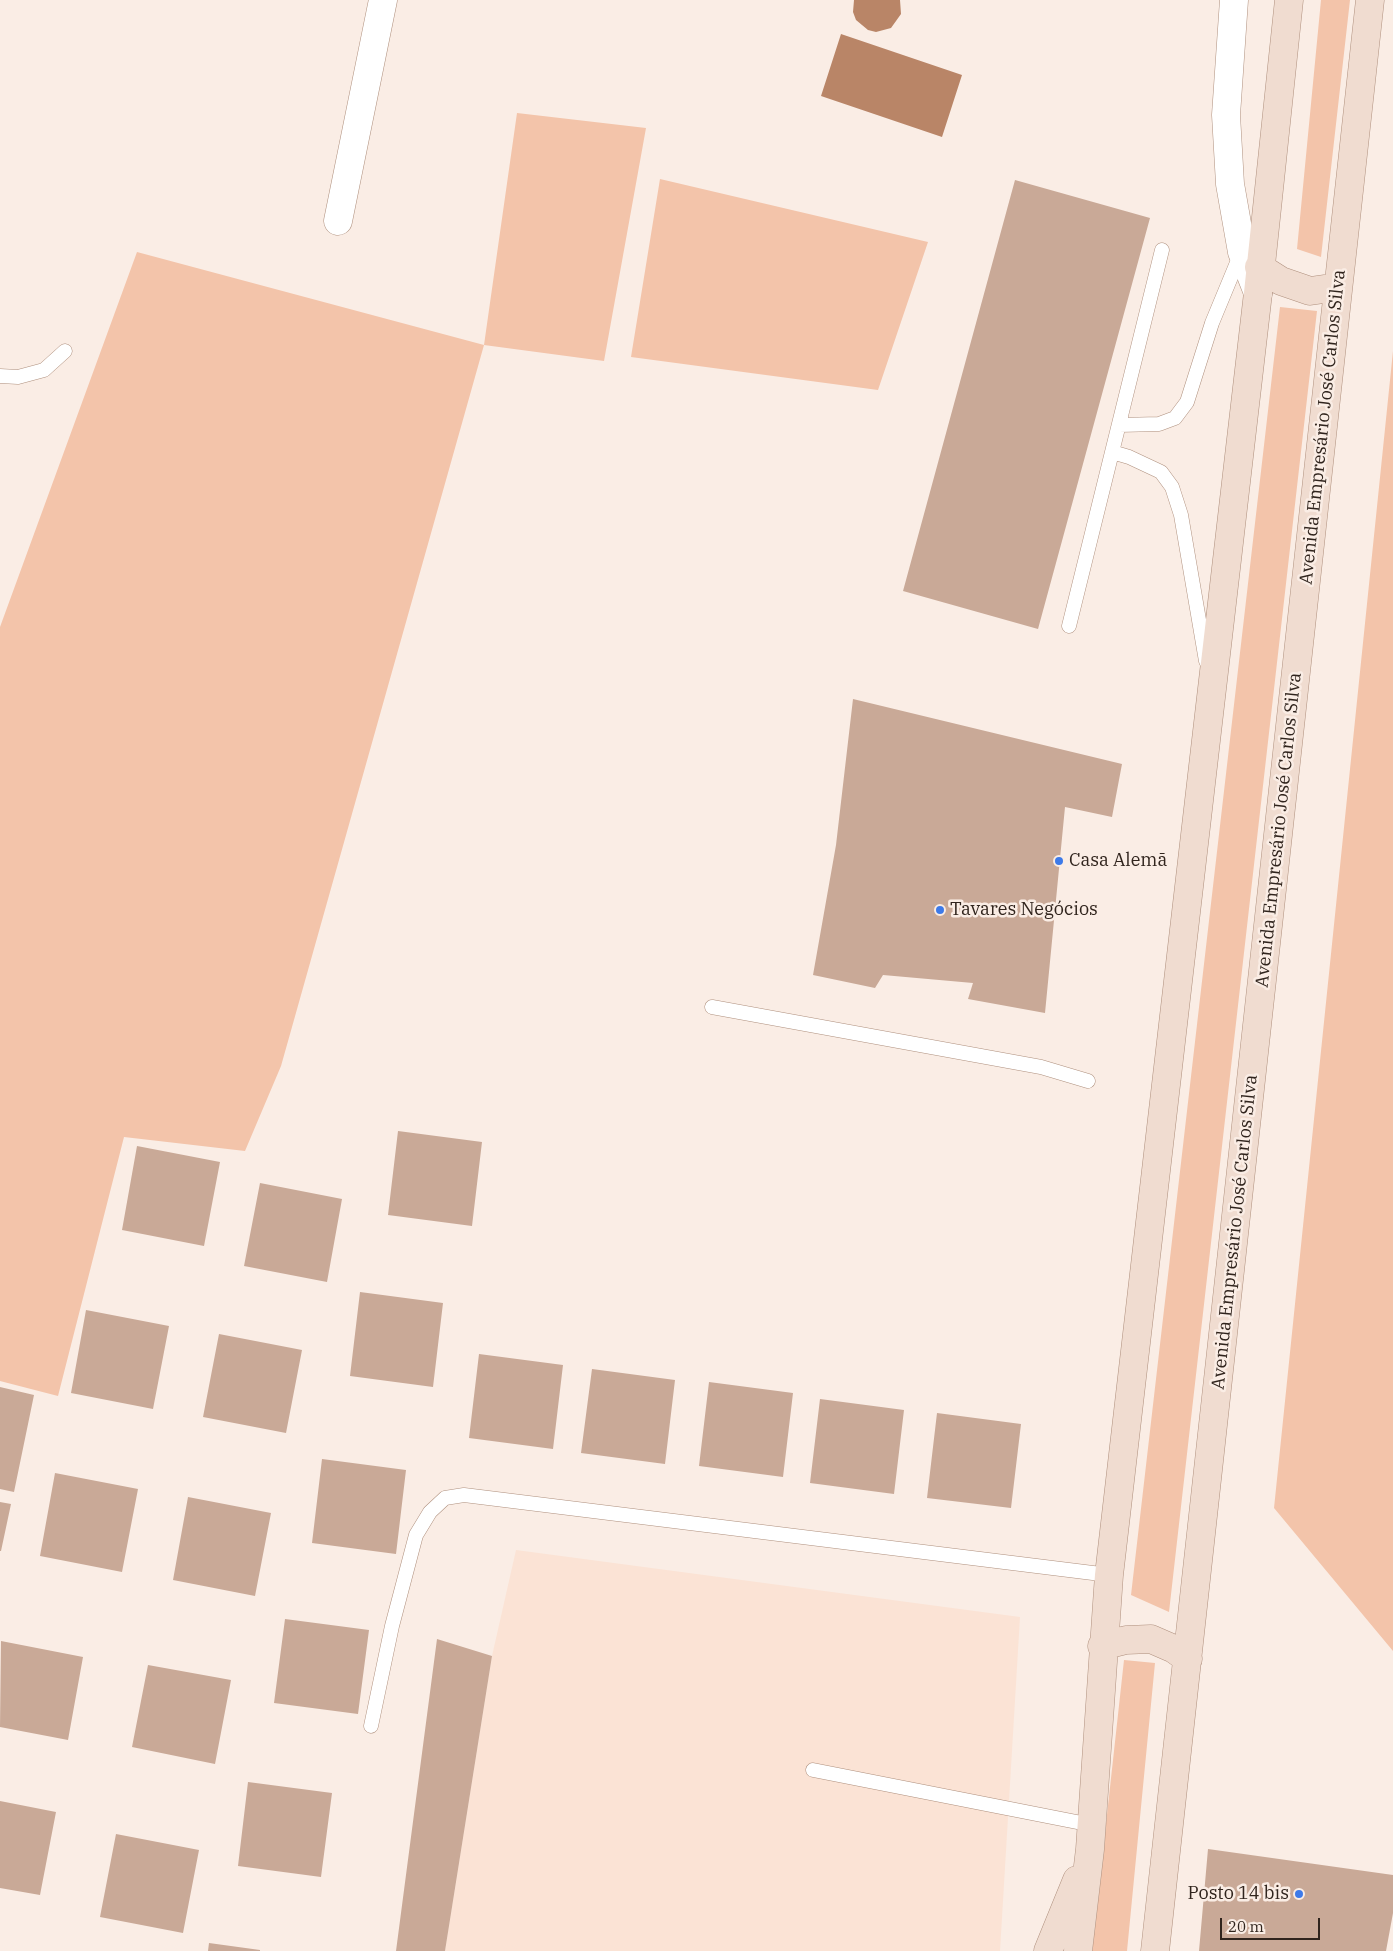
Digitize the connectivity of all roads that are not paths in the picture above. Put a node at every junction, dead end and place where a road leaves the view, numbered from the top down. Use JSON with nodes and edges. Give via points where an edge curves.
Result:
{"nodes":[{"id":1,"x":383,"y":0,"type":"edge"},
{"id":2,"x":1234,"y":0,"type":"edge"},
{"id":3,"x":1289,"y":0,"type":"edge"},
{"id":4,"x":1370,"y":0,"type":"edge"},
{"id":5,"x":338,"y":221,"type":"dead end"},
{"id":6,"x":1162,"y":250,"type":"dead end"},
{"id":7,"x":1253,"y":271,"type":"junction"},
{"id":8,"x":1338,"y":288,"type":"junction"},
{"id":9,"x":65,"y":351,"type":"dead end"},
{"id":10,"x":0,"y":376,"type":"edge"},
{"id":11,"x":1119,"y":425,"type":"junction"},
{"id":12,"x":1112,"y":452,"type":"junction"},
{"id":13,"x":1069,"y":626,"type":"dead end"},
{"id":14,"x":1211,"y":689,"type":"junction"},
{"id":15,"x":712,"y":1007,"type":"dead end"},
{"id":16,"x":1088,"y":1080,"type":"dead end"},
{"id":17,"x":1109,"y":1575,"type":"junction"},
{"id":18,"x":1102,"y":1646,"type":"junction"},
{"id":19,"x":1188,"y":1659,"type":"junction"},
{"id":20,"x":371,"y":1726,"type":"dead end"},
{"id":21,"x":813,"y":1770,"type":"dead end"},
{"id":22,"x":1091,"y":1837,"type":"junction"},
{"id":23,"x":1048,"y":1951,"type":"edge"},
{"id":24,"x":1078,"y":1951,"type":"edge"},
{"id":25,"x":1155,"y":1951,"type":"edge"}],
"edges":[{"from":1,"to":5,"type":"street"},
{"from":2,"to":7,"type":"street","via":[[1226,115],[1230,184]]},
{"from":3,"to":7,"type":"main road"},
{"from":4,"to":8,"type":"main road","name":"Avenida Empresário José Carlos Silva"},
{"from":6,"to":11,"type":"lane"},
{"from":7,"to":8,"type":"main road","via":[[1310,291]]},
{"from":7,"to":11,"type":"lane","via":[[1212,323],[1187,402],[1175,418],[1159,424]]},
{"from":7,"to":14,"type":"main road"},
{"from":8,"to":19,"type":"main road","name":"Avenida Empresário José Carlos Silva"},
{"from":9,"to":10,"type":"lane","via":[[44,370],[18,377]]},
{"from":11,"to":12,"type":"lane"},
{"from":12,"to":13,"type":"lane"},
{"from":12,"to":14,"type":"lane","via":[[1161,472],[1172,487],[1181,514]]},
{"from":14,"to":17,"type":"main road"},
{"from":15,"to":16,"type":"lane","via":[[1041,1066]]},
{"from":17,"to":18,"type":"main road"},
{"from":17,"to":20,"type":"lane","via":[[454,1496],[446,1498],[430,1512],[416,1535]]},
{"from":18,"to":19,"type":"main road","via":[[1126,1640],[1151,1639],[1174,1648]]},
{"from":18,"to":22,"type":"main road"},
{"from":19,"to":25,"type":"main road","name":"Avenida Empresário José Carlos Silva"},
{"from":21,"to":22,"type":"lane"},
{"from":22,"to":23,"type":"main road"},
{"from":22,"to":24,"type":"main road"}]}
